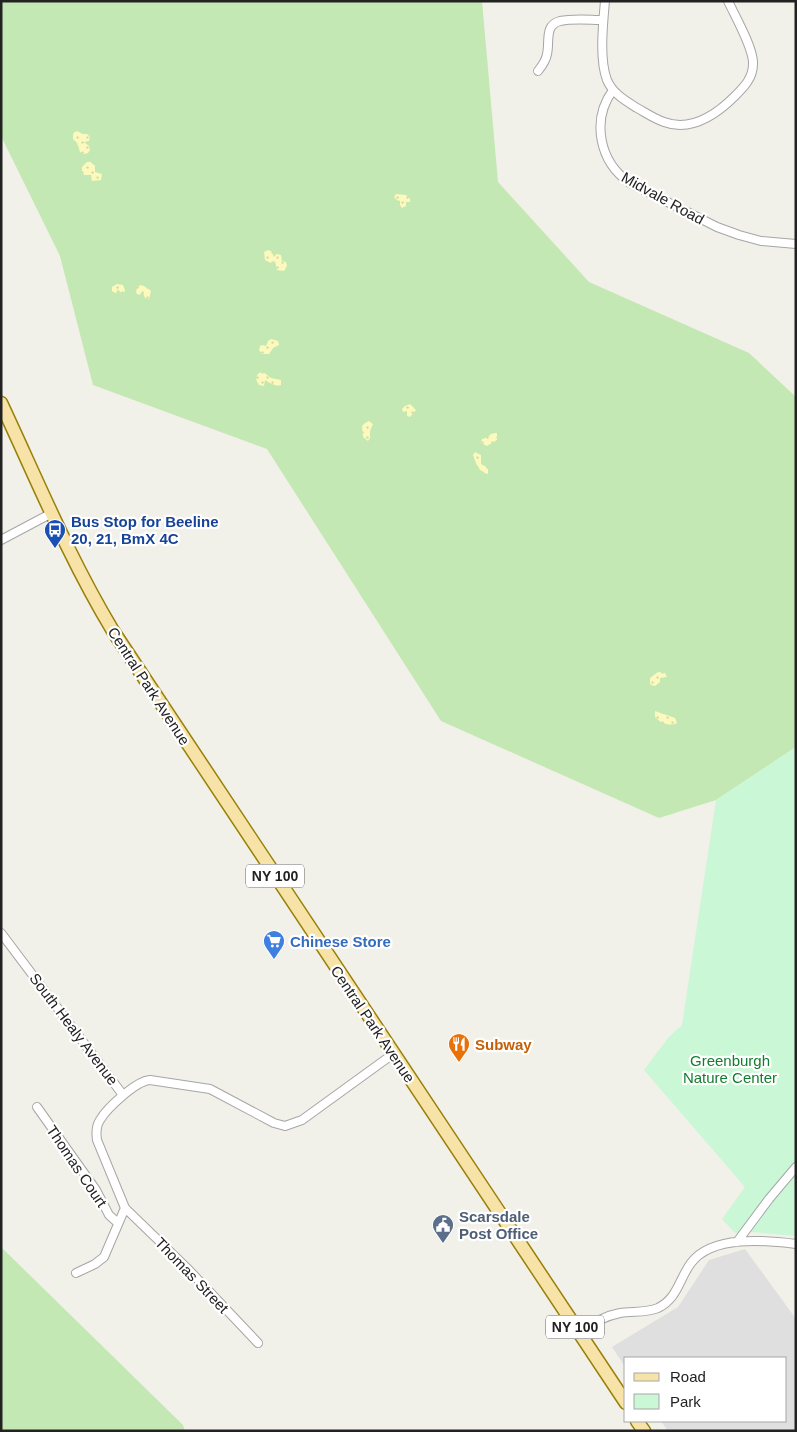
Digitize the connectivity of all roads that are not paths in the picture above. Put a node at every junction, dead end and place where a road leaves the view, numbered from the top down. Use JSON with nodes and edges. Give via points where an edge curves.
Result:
{"nodes":[{"id":1,"x":605,"y":1,"type":"edge"},
{"id":2,"x":728,"y":1,"type":"edge"},
{"id":3,"x":603,"y":20,"type":"junction"},
{"id":4,"x":538,"y":71,"type":"dead end"},
{"id":5,"x":613,"y":90,"type":"junction"},
{"id":6,"x":796,"y":244,"type":"edge"},
{"id":7,"x":1,"y":403,"type":"edge"},
{"id":8,"x":52,"y":513,"type":"junction"},
{"id":9,"x":1,"y":540,"type":"edge"},
{"id":10,"x":1,"y":933,"type":"edge"},
{"id":11,"x":393,"y":1054,"type":"junction"},
{"id":12,"x":124,"y":1096,"type":"junction"},
{"id":13,"x":37,"y":1108,"type":"dead end"},
{"id":14,"x":796,"y":1167,"type":"edge"},
{"id":15,"x":125,"y":1208,"type":"junction"},
{"id":16,"x":118,"y":1223,"type":"junction"},
{"id":17,"x":737,"y":1242,"type":"junction"},
{"id":18,"x":796,"y":1244,"type":"edge"},
{"id":19,"x":76,"y":1273,"type":"dead end"},
{"id":20,"x":579,"y":1332,"type":"junction"},
{"id":21,"x":258,"y":1343,"type":"dead end"},
{"id":22,"x":624,"y":1400,"type":"edge"}],
"edges":[{"from":1,"to":3,"type":"street"},
{"from":2,"to":5,"type":"street","via":[[751,51],[753,65],[746,84],[716,112],[693,123],[671,124],[632,105]]},
{"from":3,"to":4,"type":"street","via":[[564,21],[552,25],[548,32],[546,59]]},
{"from":3,"to":5,"type":"street","via":[[605,72]]},
{"from":5,"to":6,"type":"street","name":"Midvale Road","via":[[604,106],[601,139],[607,159],[620,176],[727,231],[761,241]]},
{"from":7,"to":8,"type":"main road","name":"Central Park Avenue","number":"NY 100"},
{"from":8,"to":9,"type":"street"},
{"from":8,"to":11,"type":"main road","name":"Central Park Avenue","number":"NY 100","via":[[117,638]]},
{"from":10,"to":12,"type":"street","name":"South Healy Avenue"},
{"from":11,"to":12,"type":"street","name":"South Healy Avenue","via":[[308,1117],[285,1126],[204,1088],[150,1080]]},
{"from":11,"to":20,"type":"main road","name":"Central Park Avenue","number":"NY 100"},
{"from":12,"to":15,"type":"street","name":"Thomas Street","via":[[102,1116],[96,1135]]},
{"from":13,"to":16,"type":"street","name":"Thomas Court"},
{"from":14,"to":17,"type":"street"},
{"from":15,"to":16,"type":"street"},
{"from":15,"to":21,"type":"street","name":"Thomas Street"},
{"from":16,"to":19,"type":"street","via":[[104,1257]]},
{"from":17,"to":18,"type":"street","via":[[767,1240]]},
{"from":17,"to":20,"type":"street","via":[[710,1248],[691,1262],[667,1302],[655,1309],[596,1320]]},
{"from":20,"to":22,"type":"main road","name":"Central Park Avenue","number":"NY 100"}]}
